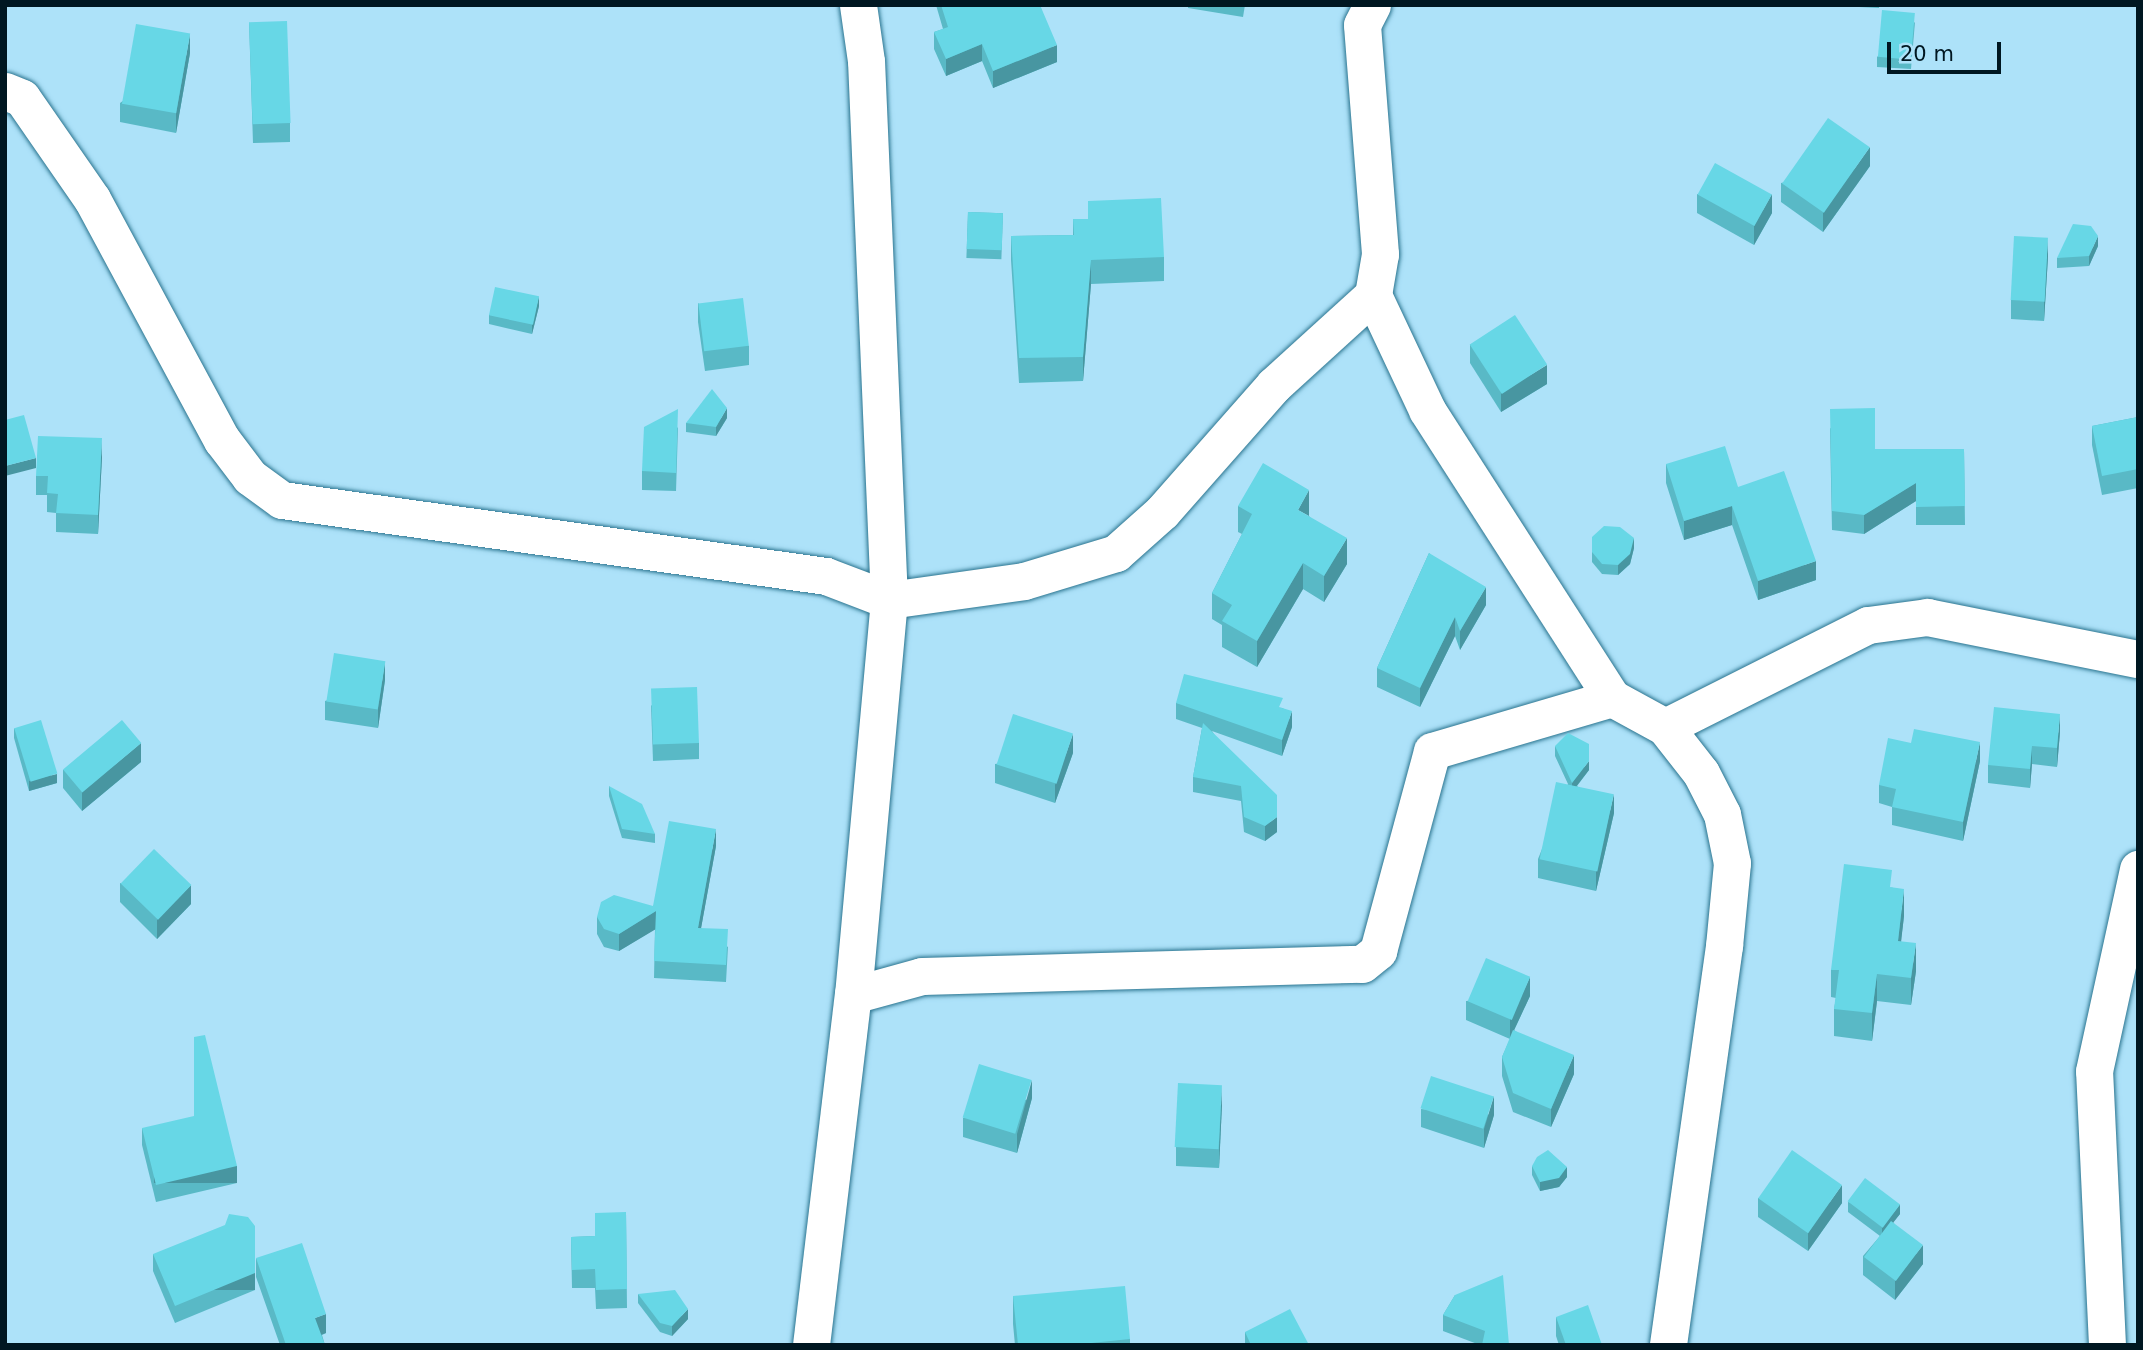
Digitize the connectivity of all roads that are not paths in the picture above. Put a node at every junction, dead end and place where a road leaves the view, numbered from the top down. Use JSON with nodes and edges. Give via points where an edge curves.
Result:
{"nodes":[{"id":1,"x":858,"y":5,"type":"edge"},
{"id":2,"x":1372,"y":5,"type":"edge"},
{"id":3,"x":5,"y":92,"type":"edge"},
{"id":4,"x":1373,"y":295,"type":"junction"},
{"id":5,"x":890,"y":600,"type":"junction"},
{"id":6,"x":2138,"y":659,"type":"edge"},
{"id":7,"x":1612,"y":698,"type":"junction"},
{"id":8,"x":1665,"y":727,"type":"junction"},
{"id":9,"x":2138,"y":869,"type":"edge"},
{"id":10,"x":853,"y":995,"type":"junction"},
{"id":11,"x":811,"y":1345,"type":"edge"},
{"id":12,"x":1668,"y":1345,"type":"edge"},
{"id":13,"x":2107,"y":1345,"type":"edge"}],
"edges":[{"from":1,"to":5,"type":"street","via":[[866,61]]},
{"from":2,"to":4,"type":"street","via":[[1362,25],[1380,254]]},
{"from":3,"to":5,"type":"street","via":[[22,98],[92,199],[222,440],[250,477],[282,500],[825,576]]},
{"from":4,"to":5,"type":"street","via":[[1274,385],[1162,512],[1116,553],[1024,581]]},
{"from":4,"to":7,"type":"street","via":[[1427,410]]},
{"from":5,"to":10,"type":"street"},
{"from":6,"to":8,"type":"street","via":[[1927,617],[1868,625]]},
{"from":7,"to":8,"type":"street"},
{"from":7,"to":10,"type":"street","via":[[1432,751],[1378,951],[1362,964],[922,976]]},
{"from":8,"to":12,"type":"street","via":[[1701,773],[1722,814],[1732,863]]},
{"from":9,"to":13,"type":"street","via":[[2094,1071]]},
{"from":10,"to":11,"type":"street"}]}
